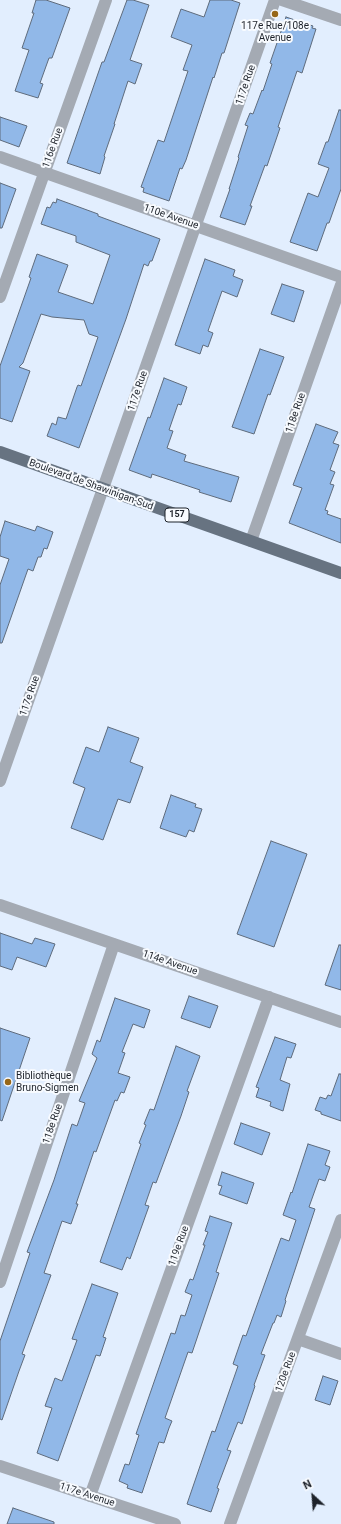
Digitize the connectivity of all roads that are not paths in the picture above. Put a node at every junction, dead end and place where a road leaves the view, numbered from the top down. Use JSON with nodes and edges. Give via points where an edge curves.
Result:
{"nodes":[{"id":1,"x":106,"y":0,"type":"edge"},
{"id":2,"x":276,"y":0,"type":"edge"},
{"id":3,"x":282,"y":0,"type":"edge"},
{"id":4,"x":341,"y":20,"type":"edge"},
{"id":5,"x":0,"y":157,"type":"edge"},
{"id":6,"x":45,"y":172,"type":"junction"},
{"id":7,"x":196,"y":226,"type":"junction"},
{"id":8,"x":341,"y":277,"type":"edge"},
{"id":9,"x":341,"y":285,"type":"edge"},
{"id":10,"x":0,"y":297,"type":"edge"},
{"id":11,"x":0,"y":452,"type":"edge"},
{"id":12,"x":103,"y":489,"type":"junction"},
{"id":13,"x":251,"y":541,"type":"junction"},
{"id":14,"x":341,"y":573,"type":"edge"},
{"id":15,"x":0,"y":781,"type":"edge"},
{"id":16,"x":0,"y":905,"type":"edge"},
{"id":17,"x":114,"y":944,"type":"junction"},
{"id":18,"x":269,"y":997,"type":"junction"},
{"id":19,"x":341,"y":1022,"type":"edge"},
{"id":20,"x":341,"y":1220,"type":"edge"},
{"id":21,"x":0,"y":1282,"type":"edge"},
{"id":22,"x":298,"y":1339,"type":"junction"},
{"id":23,"x":341,"y":1354,"type":"edge"},
{"id":24,"x":0,"y":1466,"type":"edge"},
{"id":25,"x":90,"y":1496,"type":"junction"},
{"id":26,"x":174,"y":1524,"type":"edge"},
{"id":27,"x":230,"y":1524,"type":"edge"}],
"edges":[{"from":1,"to":6,"type":"street","name":"116e Rue"},
{"from":2,"to":7,"type":"street","name":"117e Rue"},
{"from":3,"to":4,"type":"street"},
{"from":5,"to":6,"type":"street","name":"110e Avenue"},
{"from":6,"to":7,"type":"street","name":"110e Avenue"},
{"from":6,"to":10,"type":"street","name":"116e Rue"},
{"from":7,"to":8,"type":"street","name":"110e Avenue"},
{"from":7,"to":12,"type":"street","name":"117e Rue"},
{"from":9,"to":13,"type":"street","name":"118e Rue"},
{"from":11,"to":12,"type":"main road","name":"Boulevard de Shawinigan-Sud","number":"157"},
{"from":12,"to":13,"type":"main road","name":"Boulevard de Shawinigan-Sud","number":"157"},
{"from":12,"to":15,"type":"street","name":"117e Rue"},
{"from":13,"to":14,"type":"main road","name":"Boulevard de Shawinigan-Sud","number":"157"},
{"from":16,"to":17,"type":"street","name":"114e Avenue"},
{"from":17,"to":18,"type":"street","name":"114e Avenue"},
{"from":17,"to":21,"type":"street","name":"118e Rue"},
{"from":18,"to":19,"type":"street","name":"114e Avenue"},
{"from":18,"to":25,"type":"street","name":"119e Rue"},
{"from":20,"to":22,"type":"street","name":"120e Rue"},
{"from":22,"to":23,"type":"street"},
{"from":22,"to":27,"type":"street","name":"120e Rue"},
{"from":24,"to":25,"type":"street","name":"117e Avenue"},
{"from":25,"to":26,"type":"street","name":"117e Avenue"}]}
